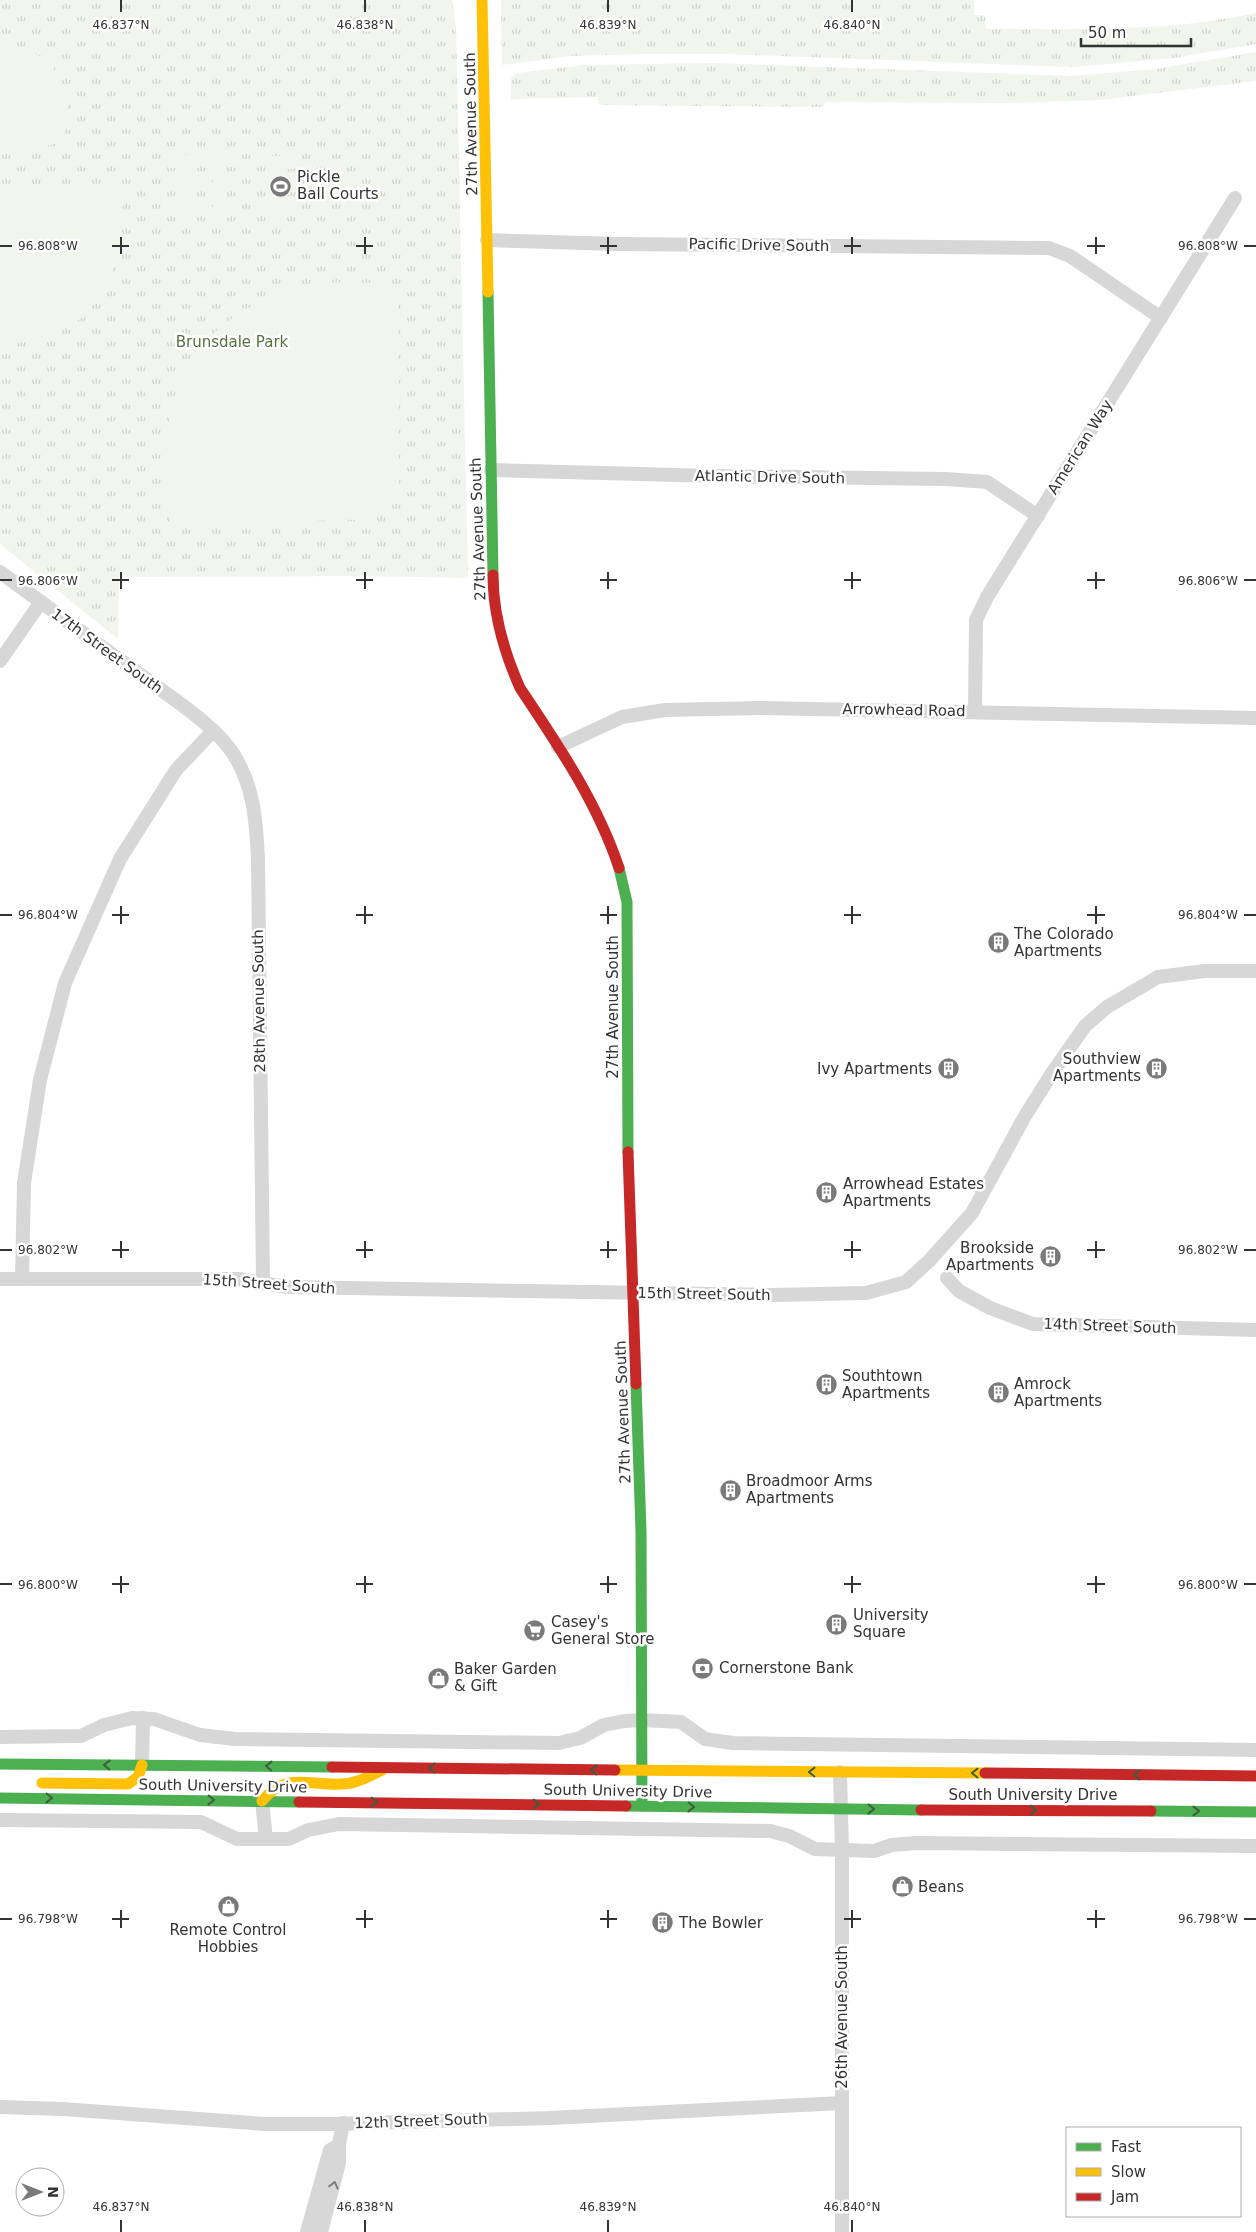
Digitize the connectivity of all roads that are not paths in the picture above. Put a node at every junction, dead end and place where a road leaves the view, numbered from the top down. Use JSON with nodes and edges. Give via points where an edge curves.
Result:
{"nodes":[{"id":1,"x":482,"y":0,"type":"edge"},
{"id":2,"x":1235,"y":198,"type":"dead end"},
{"id":3,"x":487,"y":240,"type":"junction"},
{"id":4,"x":1161,"y":318,"type":"junction"},
{"id":5,"x":491,"y":470,"type":"junction"},
{"id":6,"x":1038,"y":516,"type":"junction"},
{"id":7,"x":0,"y":572,"type":"edge"},
{"id":8,"x":41,"y":602,"type":"junction"},
{"id":9,"x":0,"y":661,"type":"edge"},
{"id":10,"x":975,"y":711,"type":"junction"},
{"id":11,"x":1256,"y":718,"type":"edge"},
{"id":12,"x":213,"y":731,"type":"junction"},
{"id":13,"x":558,"y":747,"type":"junction"},
{"id":14,"x":1256,"y":971,"type":"edge"},
{"id":15,"x":947,"y":1278,"type":"dead end"},
{"id":16,"x":0,"y":1279,"type":"edge"},
{"id":17,"x":22,"y":1279,"type":"junction"},
{"id":18,"x":263,"y":1283,"type":"junction"},
{"id":19,"x":634,"y":1292,"type":"junction"},
{"id":20,"x":1256,"y":1330,"type":"edge"},
{"id":21,"x":143,"y":1718,"type":"junction"},
{"id":22,"x":643,"y":1720,"type":"junction"},
{"id":23,"x":0,"y":1737,"type":"edge"},
{"id":24,"x":1256,"y":1750,"type":"edge"},
{"id":25,"x":0,"y":1764,"type":"edge"},
{"id":26,"x":142,"y":1765,"type":"junction"},
{"id":27,"x":389,"y":1767,"type":"junction"},
{"id":28,"x":643,"y":1770,"type":"junction"},
{"id":29,"x":840,"y":1772,"type":"junction"},
{"id":30,"x":1256,"y":1776,"type":"edge"},
{"id":31,"x":32,"y":1783,"type":"dead end"},
{"id":32,"x":15,"y":1788,"type":"dead end"},
{"id":33,"x":0,"y":1797,"type":"edge"},
{"id":34,"x":1247,"y":1799,"type":"dead end"},
{"id":35,"x":262,"y":1801,"type":"junction"},
{"id":36,"x":642,"y":1806,"type":"junction"},
{"id":37,"x":841,"y":1809,"type":"junction"},
{"id":38,"x":1222,"y":1811,"type":"junction"},
{"id":39,"x":1256,"y":1812,"type":"edge"},
{"id":40,"x":0,"y":1820,"type":"edge"},
{"id":41,"x":266,"y":1839,"type":"junction"},
{"id":42,"x":1256,"y":1846,"type":"edge"},
{"id":43,"x":842,"y":1849,"type":"junction"},
{"id":44,"x":842,"y":2103,"type":"junction"},
{"id":45,"x":0,"y":2107,"type":"edge"},
{"id":46,"x":343,"y":2123,"type":"junction"},
{"id":47,"x":339,"y":2145,"type":"junction"},
{"id":48,"x":307,"y":2232,"type":"edge"},
{"id":49,"x":321,"y":2232,"type":"edge"},
{"id":50,"x":842,"y":2232,"type":"edge"}],
"edges":[{"from":1,"to":3,"type":"main road","name":"27th Avenue South"},
{"from":2,"to":4,"type":"street","name":"American Way"},
{"from":3,"to":4,"type":"street","name":"Pacific Drive South","via":[[1049,248],[1070,256]]},
{"from":3,"to":5,"type":"main road","name":"27th Avenue South"},
{"from":4,"to":6,"type":"street","name":"American Way"},
{"from":5,"to":6,"type":"street","name":"Atlantic Drive South","via":[[987,482]]},
{"from":5,"to":13,"type":"main road","name":"27th Avenue South","via":[[492,588],[499,632],[520,688]]},
{"from":6,"to":10,"type":"street","name":"American Way","via":[[976,620]]},
{"from":7,"to":8,"type":"street","name":"17th Street South"},
{"from":8,"to":9,"type":"street"},
{"from":8,"to":12,"type":"street","name":"17th Street South"},
{"from":10,"to":11,"type":"street","name":"Arrowhead Road"},
{"from":10,"to":13,"type":"street","name":"Arrowhead Road","via":[[665,710],[622,717]]},
{"from":12,"to":17,"type":"street","via":[[176,770],[120,859],[65,983],[40,1080],[24,1183]]},
{"from":12,"to":18,"type":"street","name":"28th Avenue South","via":[[233,754],[252,797],[255,813]]},
{"from":13,"to":19,"type":"main road","name":"27th Avenue South","via":[[590,801],[625,884],[628,921],[628,1166]]},
{"from":14,"to":19,"type":"street","name":"15th Street South","via":[[1205,971],[1158,977],[1085,1026],[1025,1116],[972,1212],[906,1282],[866,1293]]},
{"from":15,"to":20,"type":"street","name":"14th Street South","via":[[959,1291],[990,1308],[1034,1324]]},
{"from":16,"to":17,"type":"street","name":"15th Street South"},
{"from":17,"to":18,"type":"street","name":"15th Street South","via":[[239,1279]]},
{"from":18,"to":19,"type":"street","name":"15th Street South","via":[[287,1287]]},
{"from":19,"to":22,"type":"main road","name":"27th Avenue South"},
{"from":21,"to":22,"type":"street","via":[[200,1736],[234,1738],[552,1742],[580,1738],[604,1725]]},
{"from":21,"to":23,"type":"street","via":[[104,1725],[81,1736]]},
{"from":21,"to":26,"type":"street"},
{"from":22,"to":24,"type":"street","via":[[681,1722],[706,1739],[734,1743]]},
{"from":22,"to":28,"type":"main road","name":"27th Avenue South"},
{"from":26,"to":25,"type":"main road","name":"South University Drive","one_way":true},
{"from":27,"to":26,"type":"main road","name":"South University Drive","one_way":true},
{"from":26,"to":31,"type":"main road","via":[[138,1777],[128,1784]]},
{"from":28,"to":27,"type":"main road","name":"South University Drive","one_way":true},
{"from":27,"to":35,"type":"main road","via":[[352,1783],[289,1781],[268,1792]]},
{"from":29,"to":28,"type":"main road","name":"South University Drive","one_way":true},
{"from":28,"to":36,"type":"main road","name":"27th Avenue South"},
{"from":30,"to":29,"type":"main road","name":"South University Drive","one_way":true},
{"from":29,"to":37,"type":"street","name":"26th Avenue South"},
{"from":32,"to":33,"type":"main road"},
{"from":33,"to":35,"type":"main road","name":"South University Drive","one_way":true},
{"from":34,"to":38,"type":"main road"},
{"from":35,"to":36,"type":"main road","name":"South University Drive","one_way":true},
{"from":35,"to":41,"type":"street"},
{"from":36,"to":37,"type":"main road","name":"South University Drive","one_way":true},
{"from":37,"to":38,"type":"main road","name":"South University Drive","one_way":true},
{"from":37,"to":43,"type":"street","name":"26th Avenue South"},
{"from":38,"to":39,"type":"main road","name":"South University Drive"},
{"from":40,"to":41,"type":"street","via":[[201,1822],[237,1839]]},
{"from":41,"to":43,"type":"street","via":[[289,1839],[308,1830],[339,1824],[770,1831],[815,1849]]},
{"from":42,"to":43,"type":"street","via":[[916,1843],[892,1845],[874,1851]]},
{"from":43,"to":44,"type":"street","name":"26th Avenue South"},
{"from":44,"to":46,"type":"street","name":"12th Street South","via":[[550,2118]]},
{"from":44,"to":50,"type":"street","name":"26th Avenue South"},
{"from":45,"to":46,"type":"street","name":"12th Street South","via":[[265,2124]]},
{"from":46,"to":47,"type":"street"},
{"from":47,"to":48,"type":"street","via":[[330,2150]]},
{"from":49,"to":47,"type":"street","one_way":true,"via":[[339,2163]]}]}
